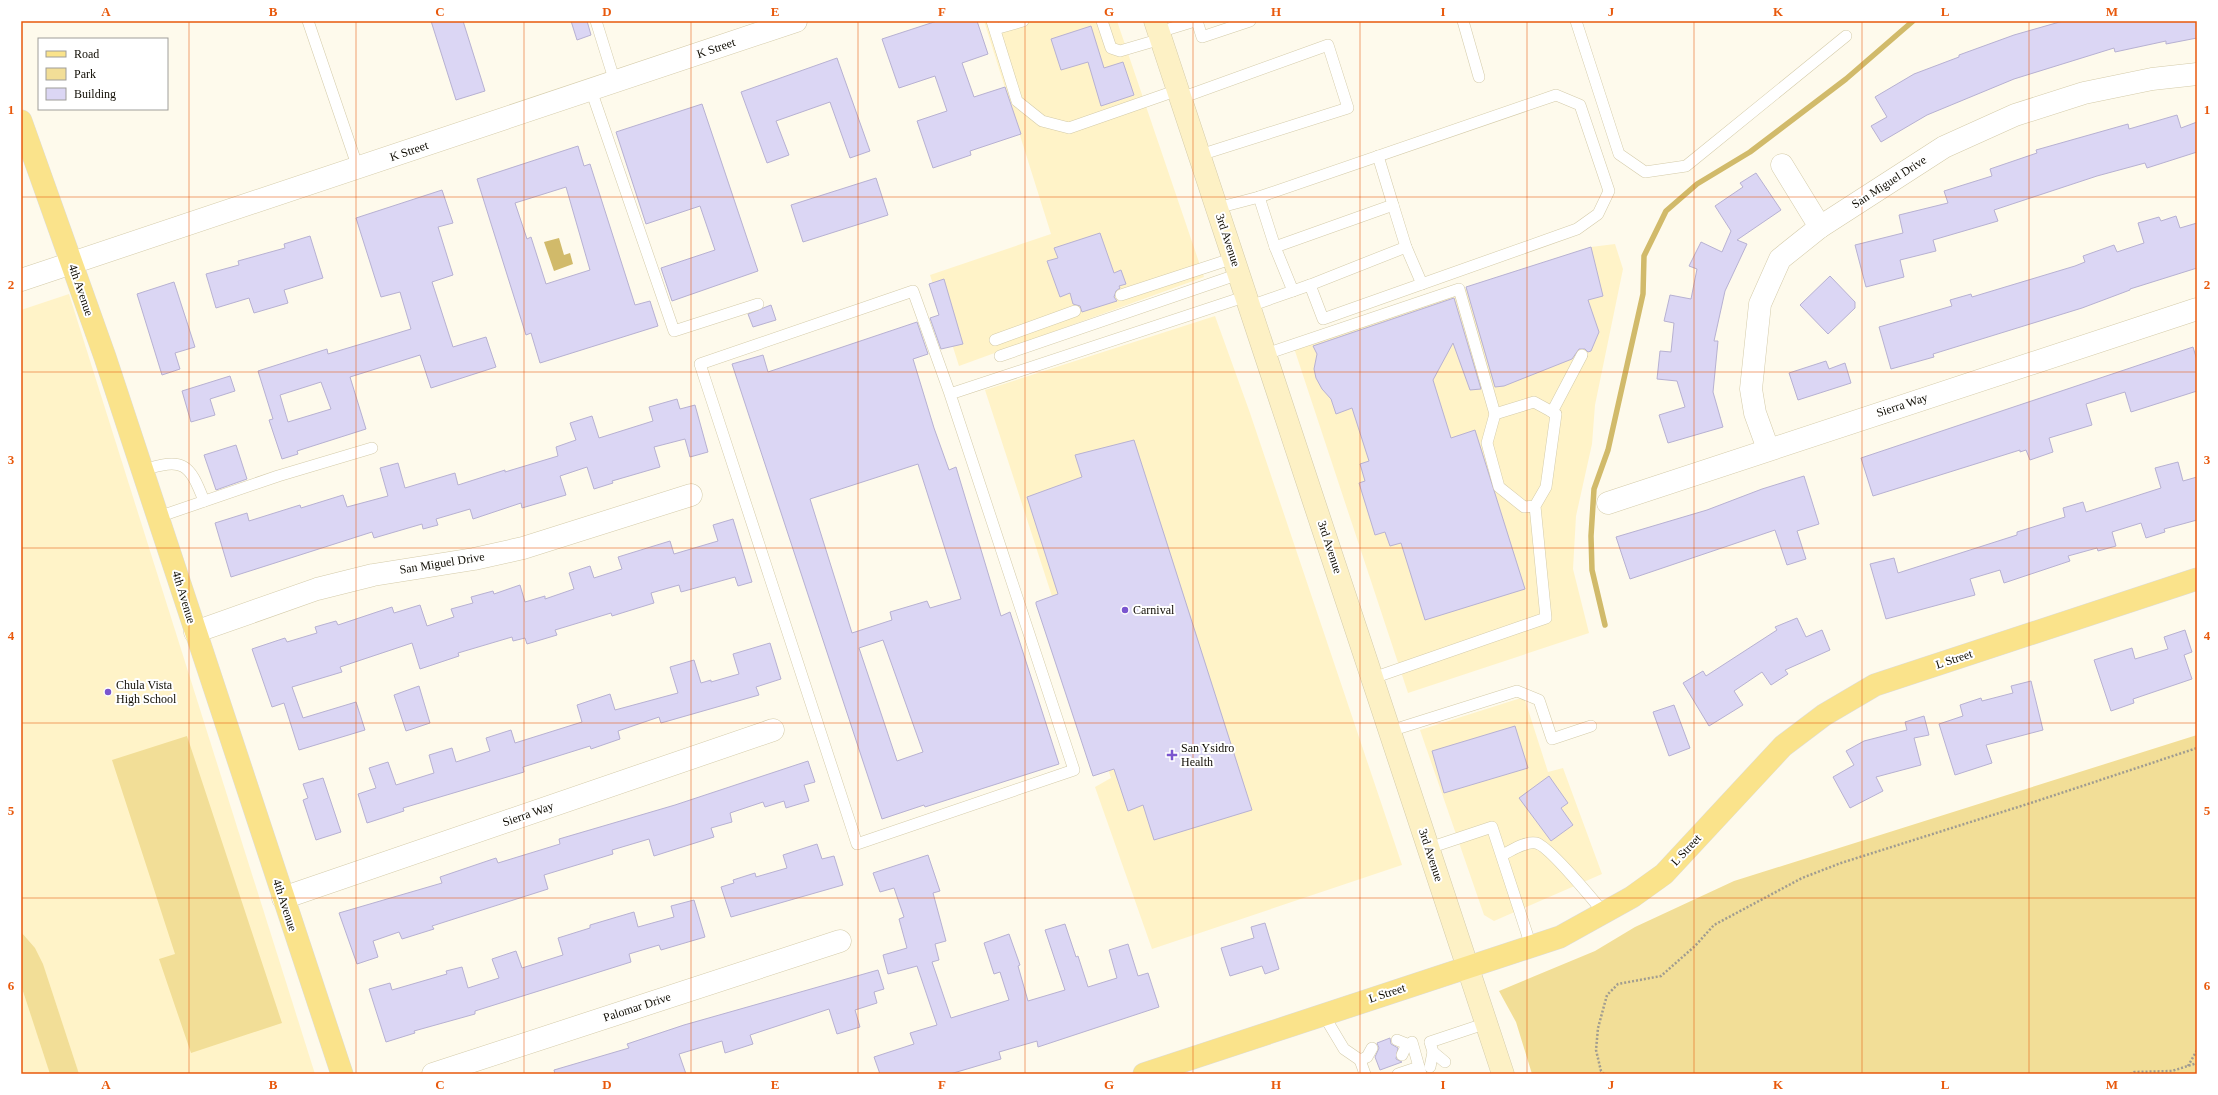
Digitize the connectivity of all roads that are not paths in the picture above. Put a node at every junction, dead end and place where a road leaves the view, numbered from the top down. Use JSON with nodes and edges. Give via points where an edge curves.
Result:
{"nodes":[{"id":1,"x":308,"y":21,"type":"edge"},
{"id":2,"x":596,"y":21,"type":"edge"},
{"id":3,"x":796,"y":21,"type":"edge"},
{"id":4,"x":1023,"y":21,"type":"edge"},
{"id":5,"x":1102,"y":21,"type":"edge"},
{"id":6,"x":1196,"y":21,"type":"edge"},
{"id":7,"x":1250,"y":21,"type":"edge"},
{"id":8,"x":1463,"y":21,"type":"edge"},
{"id":9,"x":1576,"y":21,"type":"edge"},
{"id":10,"x":994,"y":25,"type":"edge"},
{"id":11,"x":1159,"y":31,"type":"edge"},
{"id":12,"x":1846,"y":36,"type":"dead end"},
{"id":13,"x":2197,"y":74,"type":"edge"},
{"id":14,"x":1479,"y":77,"type":"dead end"},
{"id":15,"x":615,"y":82,"type":"junction"},
{"id":16,"x":591,"y":90,"type":"junction"},
{"id":17,"x":1180,"y":94,"type":"junction"},
{"id":18,"x":21,"y":122,"type":"edge"},
{"id":19,"x":1200,"y":155,"type":"junction"},
{"id":20,"x":1378,"y":156,"type":"junction"},
{"id":21,"x":1782,"y":165,"type":"dead end"},
{"id":22,"x":358,"y":168,"type":"junction"},
{"id":23,"x":1259,"y":197,"type":"junction"},
{"id":24,"x":1393,"y":205,"type":"junction"},
{"id":25,"x":1217,"y":208,"type":"junction"},
{"id":26,"x":1820,"y":227,"type":"junction"},
{"id":27,"x":1275,"y":247,"type":"junction"},
{"id":28,"x":1406,"y":247,"type":"junction"},
{"id":29,"x":72,"y":263,"type":"junction"},
{"id":30,"x":1237,"y":266,"type":"junction"},
{"id":31,"x":21,"y":280,"type":"edge"},
{"id":32,"x":1422,"y":284,"type":"junction"},
{"id":33,"x":1310,"y":285,"type":"junction"},
{"id":34,"x":1293,"y":291,"type":"junction"},
{"id":35,"x":1122,"y":295,"type":"dead end"},
{"id":36,"x":1248,"y":301,"type":"junction"},
{"id":37,"x":758,"y":304,"type":"dead end"},
{"id":38,"x":2197,"y":308,"type":"edge"},
{"id":39,"x":1075,"y":310,"type":"dead end"},
{"id":40,"x":995,"y":340,"type":"dead end"},
{"id":41,"x":1266,"y":354,"type":"junction"},
{"id":42,"x":1582,"y":355,"type":"dead end"},
{"id":43,"x":1000,"y":356,"type":"dead end"},
{"id":44,"x":950,"y":394,"type":"junction"},
{"id":45,"x":1552,"y":412,"type":"junction"},
{"id":46,"x":1495,"y":414,"type":"junction"},
{"id":47,"x":372,"y":448,"type":"dead end"},
{"id":48,"x":1768,"y":449,"type":"junction"},
{"id":49,"x":143,"y":470,"type":"junction"},
{"id":50,"x":691,"y":495,"type":"dead end"},
{"id":51,"x":204,"y":501,"type":"junction"},
{"id":52,"x":1608,"y":503,"type":"dead end"},
{"id":53,"x":1535,"y":506,"type":"junction"},
{"id":54,"x":158,"y":517,"type":"junction"},
{"id":55,"x":2197,"y":579,"type":"edge"},
{"id":56,"x":195,"y":632,"type":"junction"},
{"id":57,"x":1373,"y":678,"type":"junction"},
{"id":58,"x":1591,"y":726,"type":"dead end"},
{"id":59,"x":773,"y":730,"type":"dead end"},
{"id":60,"x":1390,"y":731,"type":"junction"},
{"id":61,"x":1429,"y":848,"type":"junction"},
{"id":62,"x":1502,"y":855,"type":"junction"},
{"id":63,"x":283,"y":898,"type":"junction"},
{"id":64,"x":1604,"y":913,"type":"junction"},
{"id":65,"x":840,"y":940,"type":"dead end"},
{"id":66,"x":1530,"y":946,"type":"junction"},
{"id":67,"x":1468,"y":966,"type":"junction"},
{"id":68,"x":1323,"y":1014,"type":"junction"},
{"id":69,"x":1487,"y":1023,"type":"junction"},
{"id":70,"x":1405,"y":1042,"type":"junction"},
{"id":71,"x":1431,"y":1047,"type":"junction"},
{"id":72,"x":1367,"y":1055,"type":"junction"},
{"id":73,"x":1402,"y":1055,"type":"dead end"},
{"id":74,"x":1445,"y":1062,"type":"dead end"},
{"id":75,"x":1377,"y":1063,"type":"dead end"},
{"id":76,"x":1423,"y":1070,"type":"edge"},
{"id":77,"x":342,"y":1074,"type":"edge"},
{"id":78,"x":433,"y":1074,"type":"edge"},
{"id":79,"x":1144,"y":1074,"type":"edge"},
{"id":80,"x":1365,"y":1074,"type":"edge"},
{"id":81,"x":1398,"y":1074,"type":"edge"},
{"id":82,"x":1503,"y":1074,"type":"edge"}],
"edges":[{"from":1,"to":22,"type":"lane"},
{"from":2,"to":15,"type":"lane"},
{"from":3,"to":15,"type":"street","name":"K Street"},
{"from":4,"to":10,"type":"lane"},
{"from":5,"to":11,"type":"lane","via":[[1111,48],[1120,51]]},
{"from":6,"to":7,"type":"lane","via":[[1202,37]]},
{"from":6,"to":11,"type":"lane"},
{"from":8,"to":14,"type":"lane"},
{"from":9,"to":12,"type":"lane","via":[[1619,154],[1645,172],[1686,166]]},
{"from":10,"to":17,"type":"lane","via":[[1017,101],[1042,121],[1069,128]]},
{"from":11,"to":17,"type":"main road","name":"3rd Avenue"},
{"from":13,"to":26,"type":"street","name":"San Miguel Drive","via":[[2152,79],[2084,93],[2016,115],[1944,147]]},
{"from":15,"to":16,"type":"street","name":"K Street"},
{"from":16,"to":22,"type":"street","name":"K Street"},
{"from":16,"to":37,"type":"lane","via":[[674,331]]},
{"from":17,"to":19,"type":"main road","name":"3rd Avenue"},
{"from":17,"to":19,"type":"lane","via":[[1328,45],[1348,108]]},
{"from":18,"to":29,"type":"main road","name":"4th Avenue"},
{"from":19,"to":25,"type":"main road","name":"3rd Avenue"},
{"from":20,"to":23,"type":"lane"},
{"from":20,"to":24,"type":"lane"},
{"from":20,"to":32,"type":"lane","via":[[1556,95],[1580,105],[1609,192],[1598,214],[1577,229]]},
{"from":21,"to":26,"type":"street"},
{"from":22,"to":29,"type":"street","name":"K Street"},
{"from":23,"to":25,"type":"lane"},
{"from":23,"to":27,"type":"lane"},
{"from":24,"to":27,"type":"lane"},
{"from":24,"to":28,"type":"lane"},
{"from":25,"to":30,"type":"main road","name":"3rd Avenue"},
{"from":26,"to":48,"type":"street","name":"San Miguel Drive","via":[[1780,259],[1760,304],[1751,389],[1755,413]]},
{"from":27,"to":34,"type":"lane"},
{"from":28,"to":32,"type":"lane"},
{"from":28,"to":33,"type":"lane"},
{"from":29,"to":31,"type":"street","name":"K Street"},
{"from":29,"to":49,"type":"main road","name":"4th Avenue"},
{"from":30,"to":35,"type":"lane"},
{"from":30,"to":36,"type":"main road","name":"3rd Avenue"},
{"from":30,"to":43,"type":"lane"},
{"from":32,"to":33,"type":"lane","via":[[1323,319]]},
{"from":33,"to":34,"type":"lane"},
{"from":34,"to":36,"type":"lane"},
{"from":36,"to":41,"type":"main road","name":"3rd Avenue"},
{"from":36,"to":44,"type":"lane"},
{"from":38,"to":48,"type":"street","name":"Sierra Way"},
{"from":39,"to":40,"type":"lane"},
{"from":41,"to":46,"type":"lane","via":[[1458,289]]},
{"from":41,"to":57,"type":"main road","name":"3rd Avenue"},
{"from":42,"to":45,"type":"lane"},
{"from":44,"to":44,"type":"lane","via":[[913,291],[700,364],[857,844],[1074,770]]},
{"from":45,"to":46,"type":"lane","via":[[1534,402]]},
{"from":45,"to":53,"type":"lane","via":[[1556,414],[1546,487]]},
{"from":46,"to":53,"type":"lane","via":[[1487,443],[1499,487],[1524,507]]},
{"from":47,"to":51,"type":"lane"},
{"from":48,"to":52,"type":"street","name":"Sierra Way"},
{"from":49,"to":51,"type":"lane","via":[[175,462],[182,465],[190,471],[197,482]]},
{"from":49,"to":54,"type":"main road","name":"4th Avenue"},
{"from":50,"to":56,"type":"street","name":"San Miguel Drive","via":[[523,548],[474,559],[373,575],[317,589]]},
{"from":51,"to":54,"type":"lane"},
{"from":53,"to":57,"type":"lane","via":[[1546,618]]},
{"from":54,"to":56,"type":"main road","name":"4th Avenue"},
{"from":55,"to":64,"type":"main road","name":"L Street","via":[[1875,685],[1824,715],[1783,746],[1664,874]]},
{"from":56,"to":63,"type":"main road","name":"4th Avenue"},
{"from":57,"to":60,"type":"main road","name":"3rd Avenue"},
{"from":58,"to":60,"type":"lane","via":[[1552,739],[1539,700],[1518,691]]},
{"from":59,"to":63,"type":"street","name":"Sierra Way"},
{"from":60,"to":61,"type":"main road","name":"3rd Avenue"},
{"from":61,"to":62,"type":"lane","via":[[1492,827]]},
{"from":61,"to":67,"type":"main road","name":"3rd Avenue"},
{"from":62,"to":64,"type":"lane","via":[[1528,843],[1537,843],[1549,852]]},
{"from":62,"to":66,"type":"lane"},
{"from":63,"to":77,"type":"main road","name":"4th Avenue"},
{"from":64,"to":66,"type":"main road","name":"L Street","via":[[1560,937]]},
{"from":65,"to":78,"type":"street","name":"Palomar Drive"},
{"from":66,"to":67,"type":"main road","name":"L Street"},
{"from":67,"to":68,"type":"main road","name":"L Street"},
{"from":67,"to":69,"type":"main road","name":"3rd Avenue"},
{"from":68,"to":72,"type":"lane","via":[[1344,1049]]},
{"from":68,"to":79,"type":"main road","name":"L Street"},
{"from":69,"to":71,"type":"lane"},
{"from":69,"to":82,"type":"main road","name":"3rd Avenue"},
{"from":70,"to":71,"type":"lane"},
{"from":70,"to":73,"type":"lane"},
{"from":70,"to":76,"type":"lane"},
{"from":71,"to":74,"type":"lane"},
{"from":71,"to":76,"type":"lane"},
{"from":72,"to":75,"type":"lane"},
{"from":72,"to":80,"type":"lane"},
{"from":76,"to":81,"type":"lane"}]}
